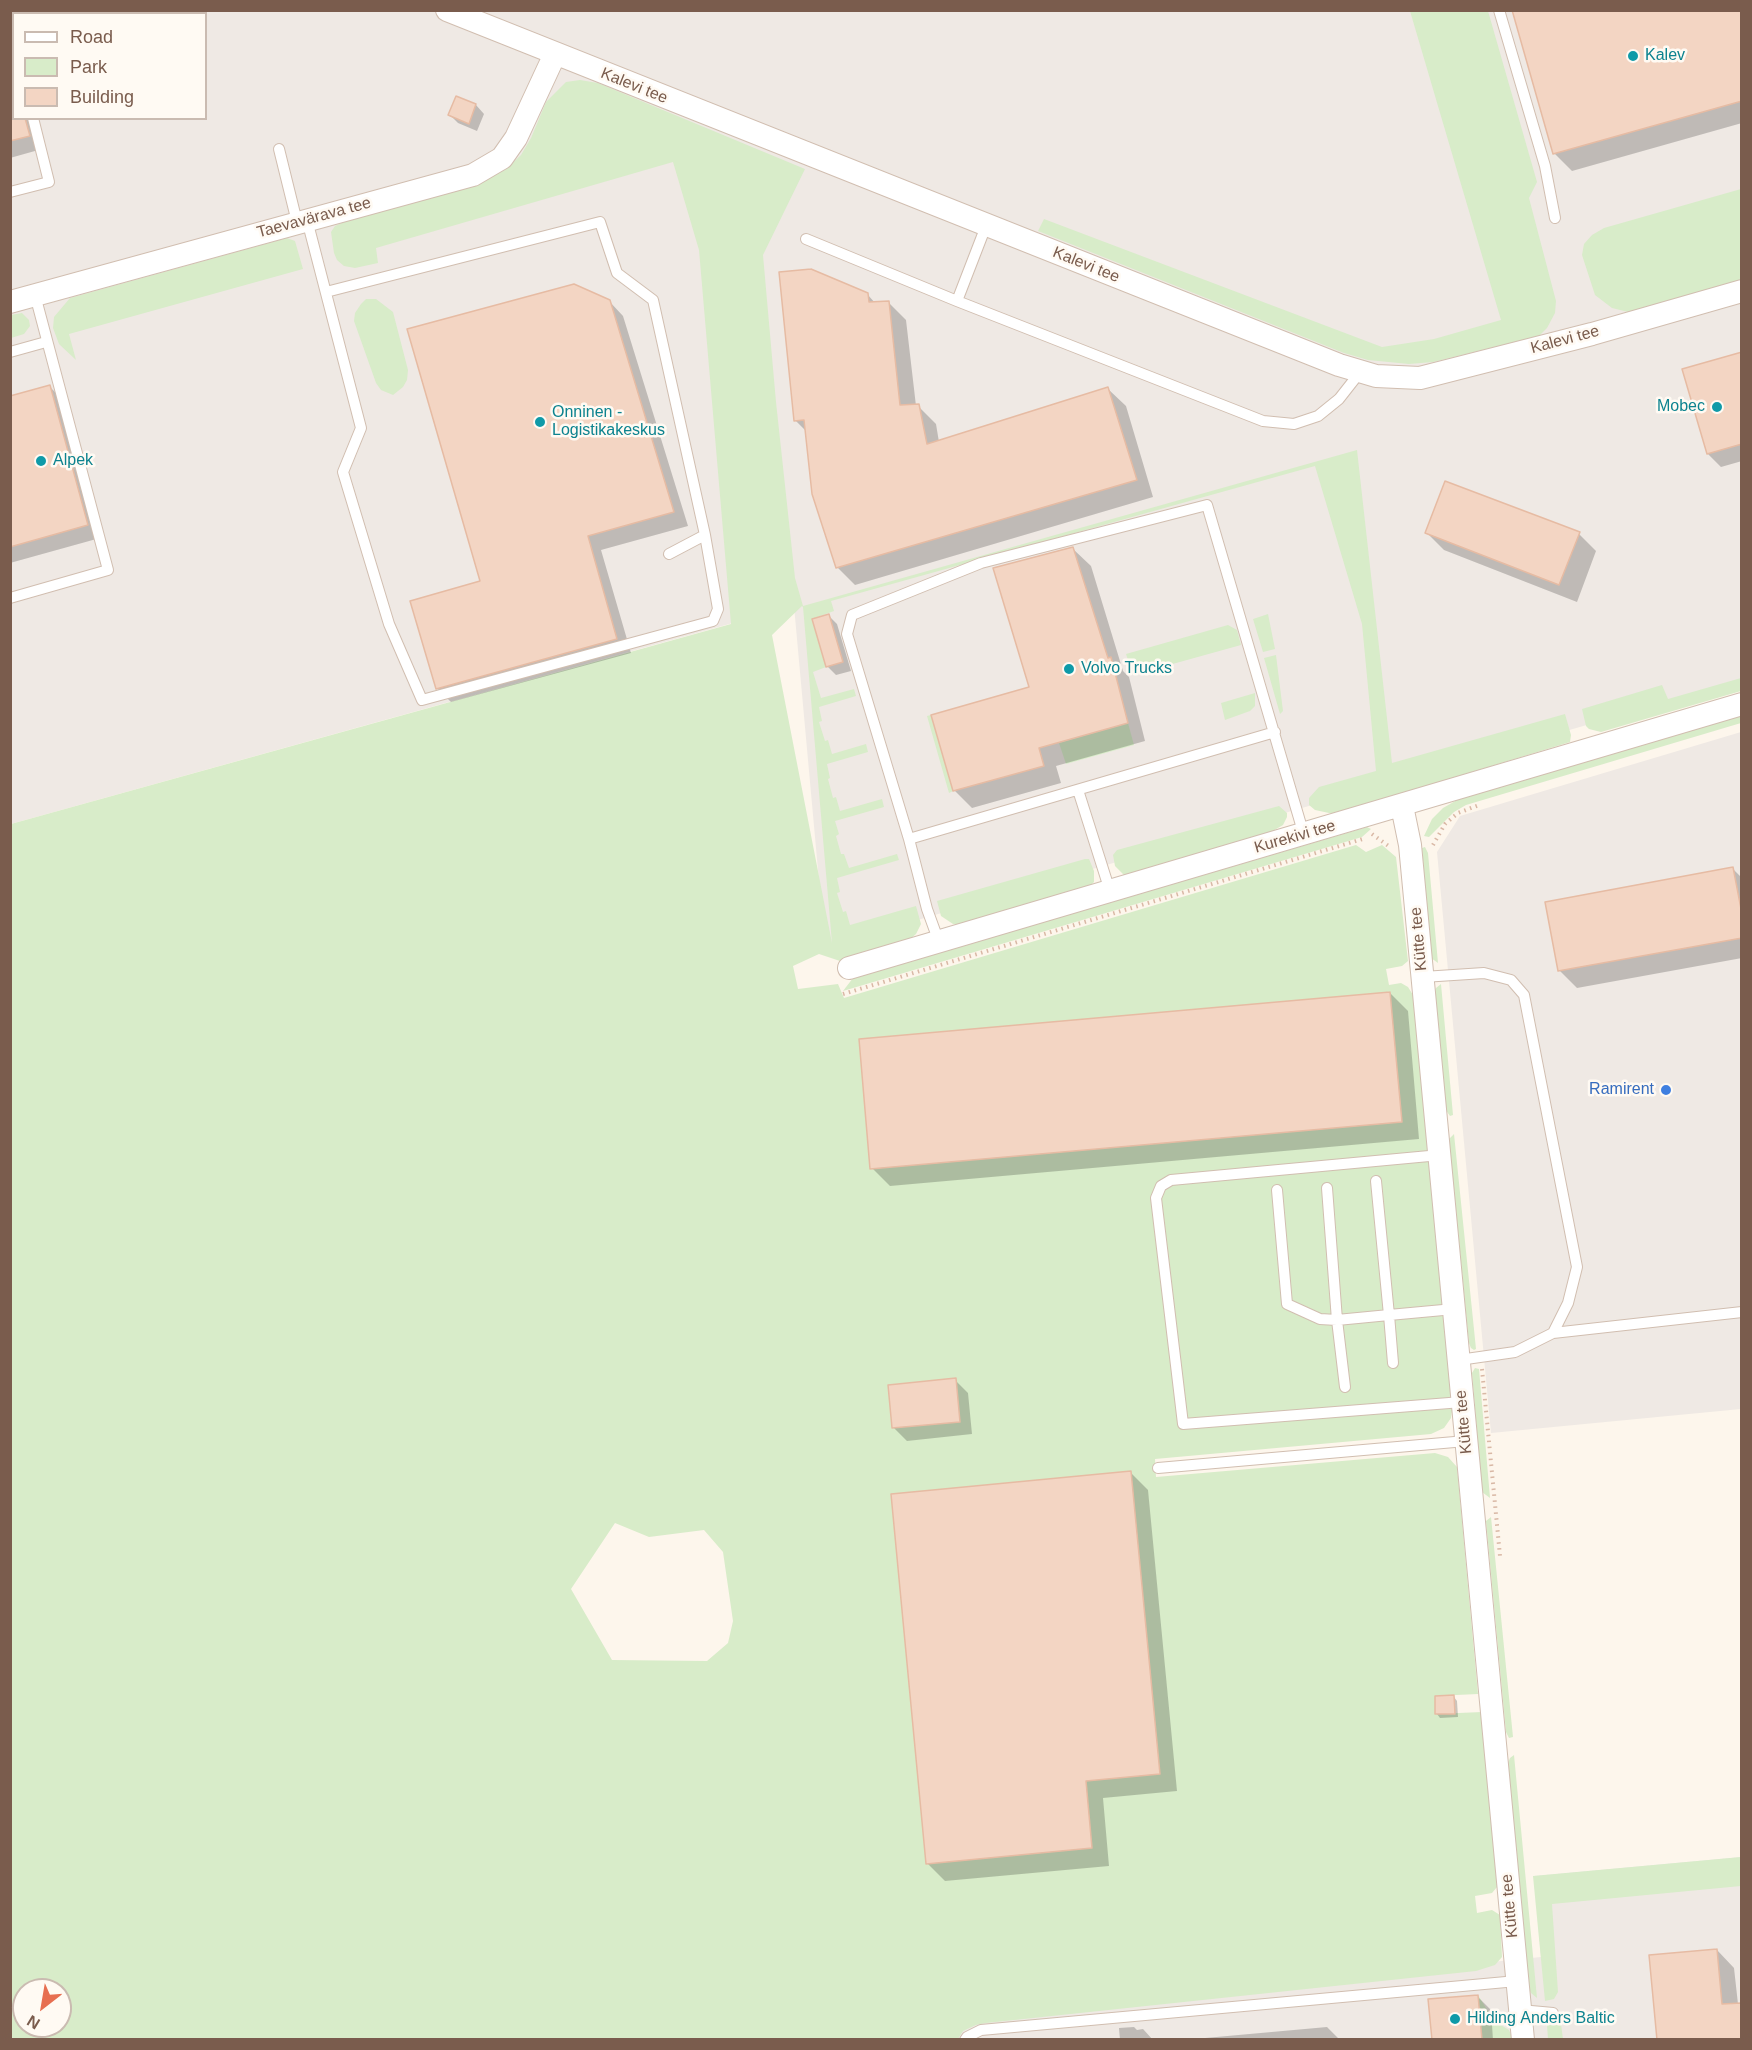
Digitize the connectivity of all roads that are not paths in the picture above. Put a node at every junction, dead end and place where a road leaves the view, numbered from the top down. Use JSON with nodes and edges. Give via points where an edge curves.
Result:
{"nodes":[{"id":1,"x":447,"y":10,"type":"edge"},
{"id":2,"x":1499,"y":10,"type":"edge"},
{"id":3,"x":555,"y":54,"type":"junction"},
{"id":4,"x":34,"y":120,"type":"edge"},
{"id":5,"x":279,"y":149,"type":"dead end"},
{"id":6,"x":10,"y":192,"type":"edge"},
{"id":7,"x":1555,"y":218,"type":"dead end"},
{"id":8,"x":302,"y":221,"type":"junction"},
{"id":9,"x":986,"y":226,"type":"junction"},
{"id":10,"x":806,"y":239,"type":"dead end"},
{"id":11,"x":1742,"y":291,"type":"edge"},
{"id":12,"x":326,"y":292,"type":"junction"},
{"id":13,"x":35,"y":295,"type":"junction"},
{"id":14,"x":957,"y":301,"type":"junction"},
{"id":15,"x":10,"y":302,"type":"edge"},
{"id":16,"x":46,"y":342,"type":"junction"},
{"id":17,"x":10,"y":352,"type":"edge"},
{"id":18,"x":1361,"y":371,"type":"junction"},
{"id":19,"x":705,"y":536,"type":"junction"},
{"id":20,"x":669,"y":554,"type":"dead end"},
{"id":21,"x":10,"y":598,"type":"edge"},
{"id":22,"x":1742,"y":704,"type":"edge"},
{"id":23,"x":1275,"y":732,"type":"junction"},
{"id":24,"x":1078,"y":790,"type":"junction"},
{"id":25,"x":1402,"y":806,"type":"junction"},
{"id":26,"x":1304,"y":835,"type":"junction"},
{"id":27,"x":909,"y":839,"type":"junction"},
{"id":28,"x":1110,"y":892,"type":"junction"},
{"id":29,"x":939,"y":942,"type":"junction"},
{"id":30,"x":849,"y":968,"type":"dead end"},
{"id":31,"x":1423,"y":977,"type":"junction"},
{"id":32,"x":1440,"y":1155,"type":"junction"},
{"id":33,"x":1376,"y":1181,"type":"dead end"},
{"id":34,"x":1327,"y":1188,"type":"dead end"},
{"id":35,"x":1277,"y":1190,"type":"dead end"},
{"id":36,"x":1454,"y":1309,"type":"junction"},
{"id":37,"x":1742,"y":1312,"type":"edge"},
{"id":38,"x":1389,"y":1316,"type":"junction"},
{"id":39,"x":1337,"y":1320,"type":"junction"},
{"id":40,"x":1553,"y":1333,"type":"junction"},
{"id":41,"x":1459,"y":1360,"type":"junction"},
{"id":42,"x":1393,"y":1363,"type":"dead end"},
{"id":43,"x":1345,"y":1387,"type":"dead end"},
{"id":44,"x":1462,"y":1402,"type":"junction"},
{"id":45,"x":1466,"y":1441,"type":"junction"},
{"id":46,"x":1158,"y":1468,"type":"dead end"},
{"id":47,"x":1517,"y":1981,"type":"junction"},
{"id":48,"x":1520,"y":2010,"type":"junction"},
{"id":49,"x":1553,"y":2013,"type":"dead end"},
{"id":50,"x":965,"y":2040,"type":"edge"},
{"id":51,"x":1523,"y":2040,"type":"edge"}],
"edges":[{"from":1,"to":3,"type":"street","name":"Kalevi tee"},
{"from":2,"to":7,"type":"lane","via":[[1545,166]]},
{"from":3,"to":8,"type":"street","name":"Taevavärava tee","via":[[516,138],[502,158],[473,175]]},
{"from":3,"to":9,"type":"street","name":"Kalevi tee"},
{"from":4,"to":6,"type":"lane","via":[[49,182]]},
{"from":5,"to":8,"type":"lane"},
{"from":8,"to":12,"type":"lane"},
{"from":8,"to":13,"type":"street","name":"Taevavärava tee"},
{"from":9,"to":14,"type":"lane"},
{"from":9,"to":18,"type":"street","name":"Kalevi tee"},
{"from":10,"to":14,"type":"lane"},
{"from":11,"to":18,"type":"street","name":"Kalevi tee","via":[[1420,378],[1376,376]]},
{"from":12,"to":19,"type":"lane","via":[[600,222],[617,273],[654,300]]},
{"from":12,"to":19,"type":"lane","via":[[361,428],[343,471],[389,624],[422,700],[713,621],[718,609]]},
{"from":13,"to":15,"type":"street","name":"Taevavärava tee"},
{"from":13,"to":16,"type":"lane"},
{"from":14,"to":18,"type":"lane","via":[[1263,421],[1294,424],[1318,416],[1339,399]]},
{"from":16,"to":17,"type":"lane"},
{"from":16,"to":21,"type":"lane","via":[[108,570]]},
{"from":19,"to":20,"type":"lane"},
{"from":22,"to":25,"type":"street","name":"Kurekivi tee"},
{"from":23,"to":24,"type":"lane"},
{"from":23,"to":26,"type":"lane"},
{"from":23,"to":27,"type":"lane","via":[[1207,505],[981,563],[852,615],[847,634]]},
{"from":24,"to":27,"type":"lane"},
{"from":24,"to":28,"type":"lane"},
{"from":25,"to":26,"type":"street","name":"Kurekivi tee"},
{"from":25,"to":31,"type":"street","name":"Kütte tee","via":[[1410,845]]},
{"from":26,"to":28,"type":"street","name":"Kurekivi tee"},
{"from":27,"to":29,"type":"lane"},
{"from":28,"to":29,"type":"street","name":"Kurekivi tee"},
{"from":29,"to":30,"type":"street","name":"Kurekivi tee"},
{"from":31,"to":32,"type":"street","name":"Kütte tee"},
{"from":31,"to":40,"type":"lane","via":[[1484,973],[1511,980],[1524,995],[1577,1267],[1568,1303]]},
{"from":32,"to":36,"type":"street","name":"Kütte tee"},
{"from":32,"to":44,"type":"lane","via":[[1171,1180],[1161,1186],[1156,1198],[1184,1424]]},
{"from":33,"to":38,"type":"lane"},
{"from":34,"to":39,"type":"lane"},
{"from":35,"to":39,"type":"lane","via":[[1287,1304],[1320,1319]]},
{"from":36,"to":38,"type":"lane"},
{"from":36,"to":41,"type":"street","name":"Kütte tee"},
{"from":37,"to":40,"type":"lane"},
{"from":38,"to":39,"type":"lane"},
{"from":38,"to":42,"type":"lane"},
{"from":39,"to":43,"type":"lane"},
{"from":40,"to":41,"type":"lane","via":[[1515,1352]]},
{"from":41,"to":44,"type":"street","name":"Kütte tee"},
{"from":44,"to":45,"type":"street","name":"Kütte tee"},
{"from":45,"to":46,"type":"lane"},
{"from":45,"to":47,"type":"street","name":"Kütte tee"},
{"from":47,"to":48,"type":"street","name":"Kütte tee"},
{"from":47,"to":50,"type":"lane","via":[[981,2030]]},
{"from":48,"to":49,"type":"lane"},
{"from":48,"to":51,"type":"street","name":"Kütte tee"}]}
